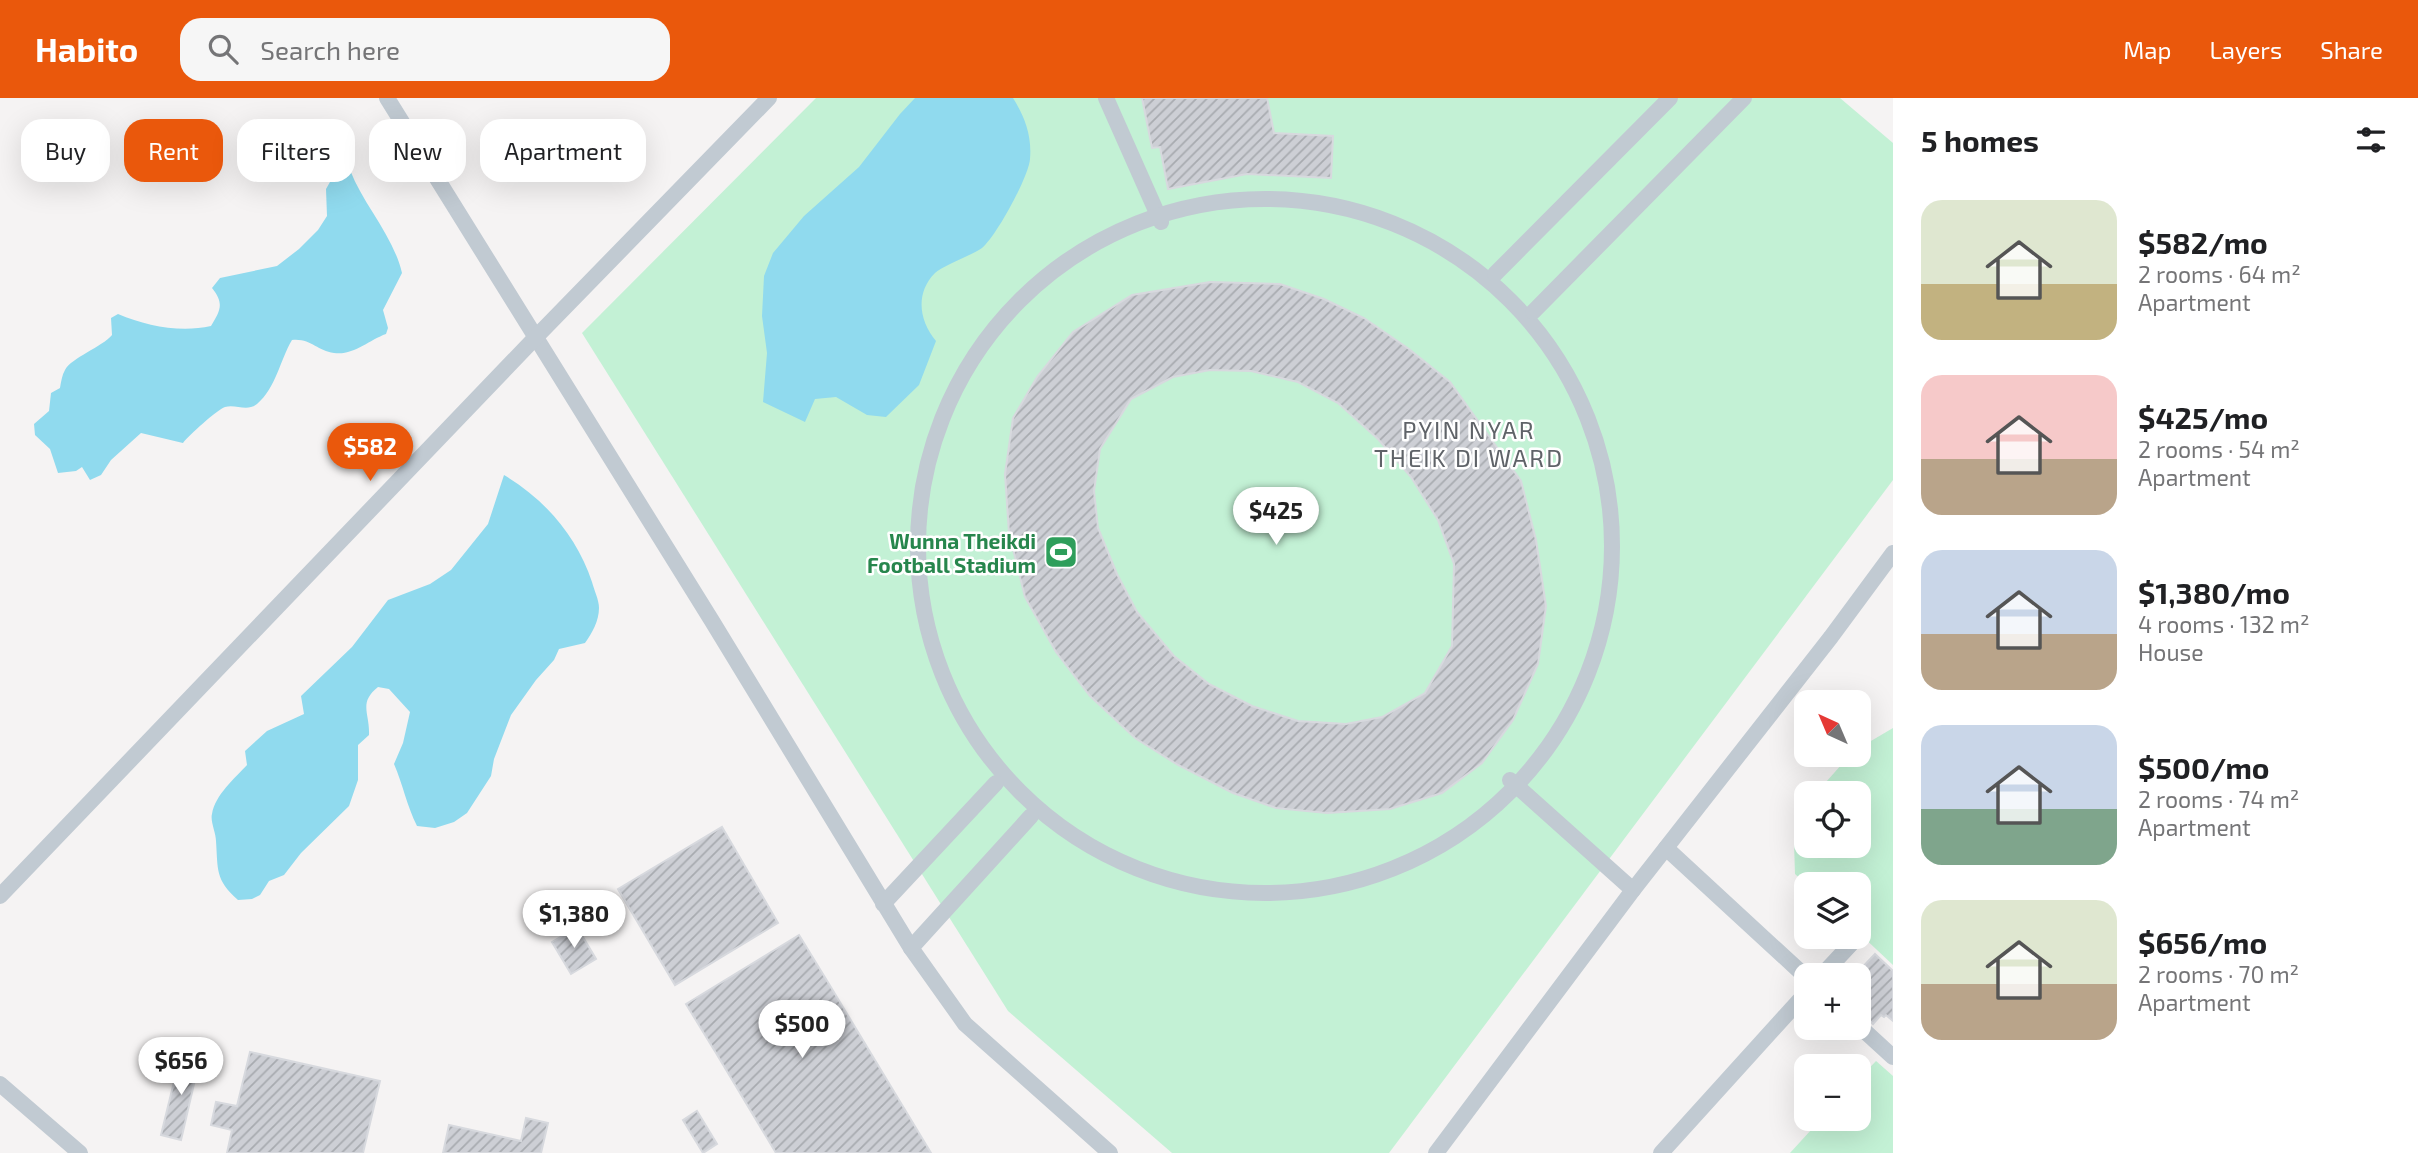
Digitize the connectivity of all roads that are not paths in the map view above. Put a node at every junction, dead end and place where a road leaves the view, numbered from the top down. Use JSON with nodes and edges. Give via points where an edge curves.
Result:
{"nodes":[{"id":1,"x":387,"y":98,"type":"edge"},
{"id":2,"x":769,"y":98,"type":"edge"},
{"id":3,"x":1106,"y":98,"type":"edge"},
{"id":4,"x":1670,"y":98,"type":"edge"},
{"id":5,"x":1744,"y":98,"type":"edge"},
{"id":6,"x":1161,"y":222,"type":"junction"},
{"id":7,"x":1495,"y":274,"type":"junction"},
{"id":8,"x":1533,"y":312,"type":"junction"},
{"id":9,"x":536,"y":337,"type":"junction"},
{"id":10,"x":1893,"y":552,"type":"edge"},
{"id":11,"x":1510,"y":780,"type":"junction"},
{"id":12,"x":996,"y":783,"type":"junction"},
{"id":13,"x":1031,"y":816,"type":"junction"},
{"id":14,"x":1666,"y":848,"type":"junction"},
{"id":15,"x":1633,"y":890,"type":"junction"},
{"id":16,"x":0,"y":896,"type":"edge"},
{"id":17,"x":883,"y":904,"type":"junction"},
{"id":18,"x":911,"y":948,"type":"junction"},
{"id":19,"x":1846,"y":949,"type":"edge"},
{"id":20,"x":1833,"y":963,"type":"edge"},
{"id":21,"x":1794,"y":966,"type":"edge"},
{"id":22,"x":1794,"y":1006,"type":"edge"},
{"id":23,"x":1871,"y":1037,"type":"edge"},
{"id":24,"x":1893,"y":1057,"type":"edge"},
{"id":25,"x":0,"y":1084,"type":"edge"},
{"id":26,"x":80,"y":1153,"type":"edge"},
{"id":27,"x":1110,"y":1153,"type":"edge"},
{"id":28,"x":1436,"y":1153,"type":"edge"},
{"id":29,"x":1661,"y":1153,"type":"edge"}],
"edges":[{"from":1,"to":9,"type":"street"},
{"from":2,"to":9,"type":"street"},
{"from":3,"to":6,"type":"street"},
{"from":4,"to":7,"type":"street"},
{"from":5,"to":8,"type":"street"},
{"from":6,"to":7,"type":"street","via":[[1216,204],[1288,198],[1346,204],[1421,229]]},
{"from":6,"to":12,"type":"street","via":[[1091,254],[1029,301],[980,360],[944,428],[925,496],[917,581],[928,662],[955,722]]},
{"from":7,"to":8,"type":"street"},
{"from":8,"to":11,"type":"street","via":[[1575,371],[1610,466],[1616,553],[1602,628],[1564,710]]},
{"from":9,"to":16,"type":"street"},
{"from":9,"to":17,"type":"street"},
{"from":10,"to":14,"type":"street"},
{"from":11,"to":13,"type":"street","via":[[1454,828],[1387,864],[1308,887],[1207,890],[1125,872]]},
{"from":11,"to":15,"type":"street"},
{"from":12,"to":13,"type":"street"},
{"from":12,"to":17,"type":"street"},
{"from":13,"to":18,"type":"street"},
{"from":14,"to":15,"type":"street"},
{"from":14,"to":21,"type":"street"},
{"from":15,"to":28,"type":"street"},
{"from":17,"to":18,"type":"street"},
{"from":18,"to":27,"type":"street","via":[[965,1024]]},
{"from":19,"to":20,"type":"street"},
{"from":22,"to":29,"type":"street"},
{"from":23,"to":24,"type":"street"},
{"from":25,"to":26,"type":"street"}]}
